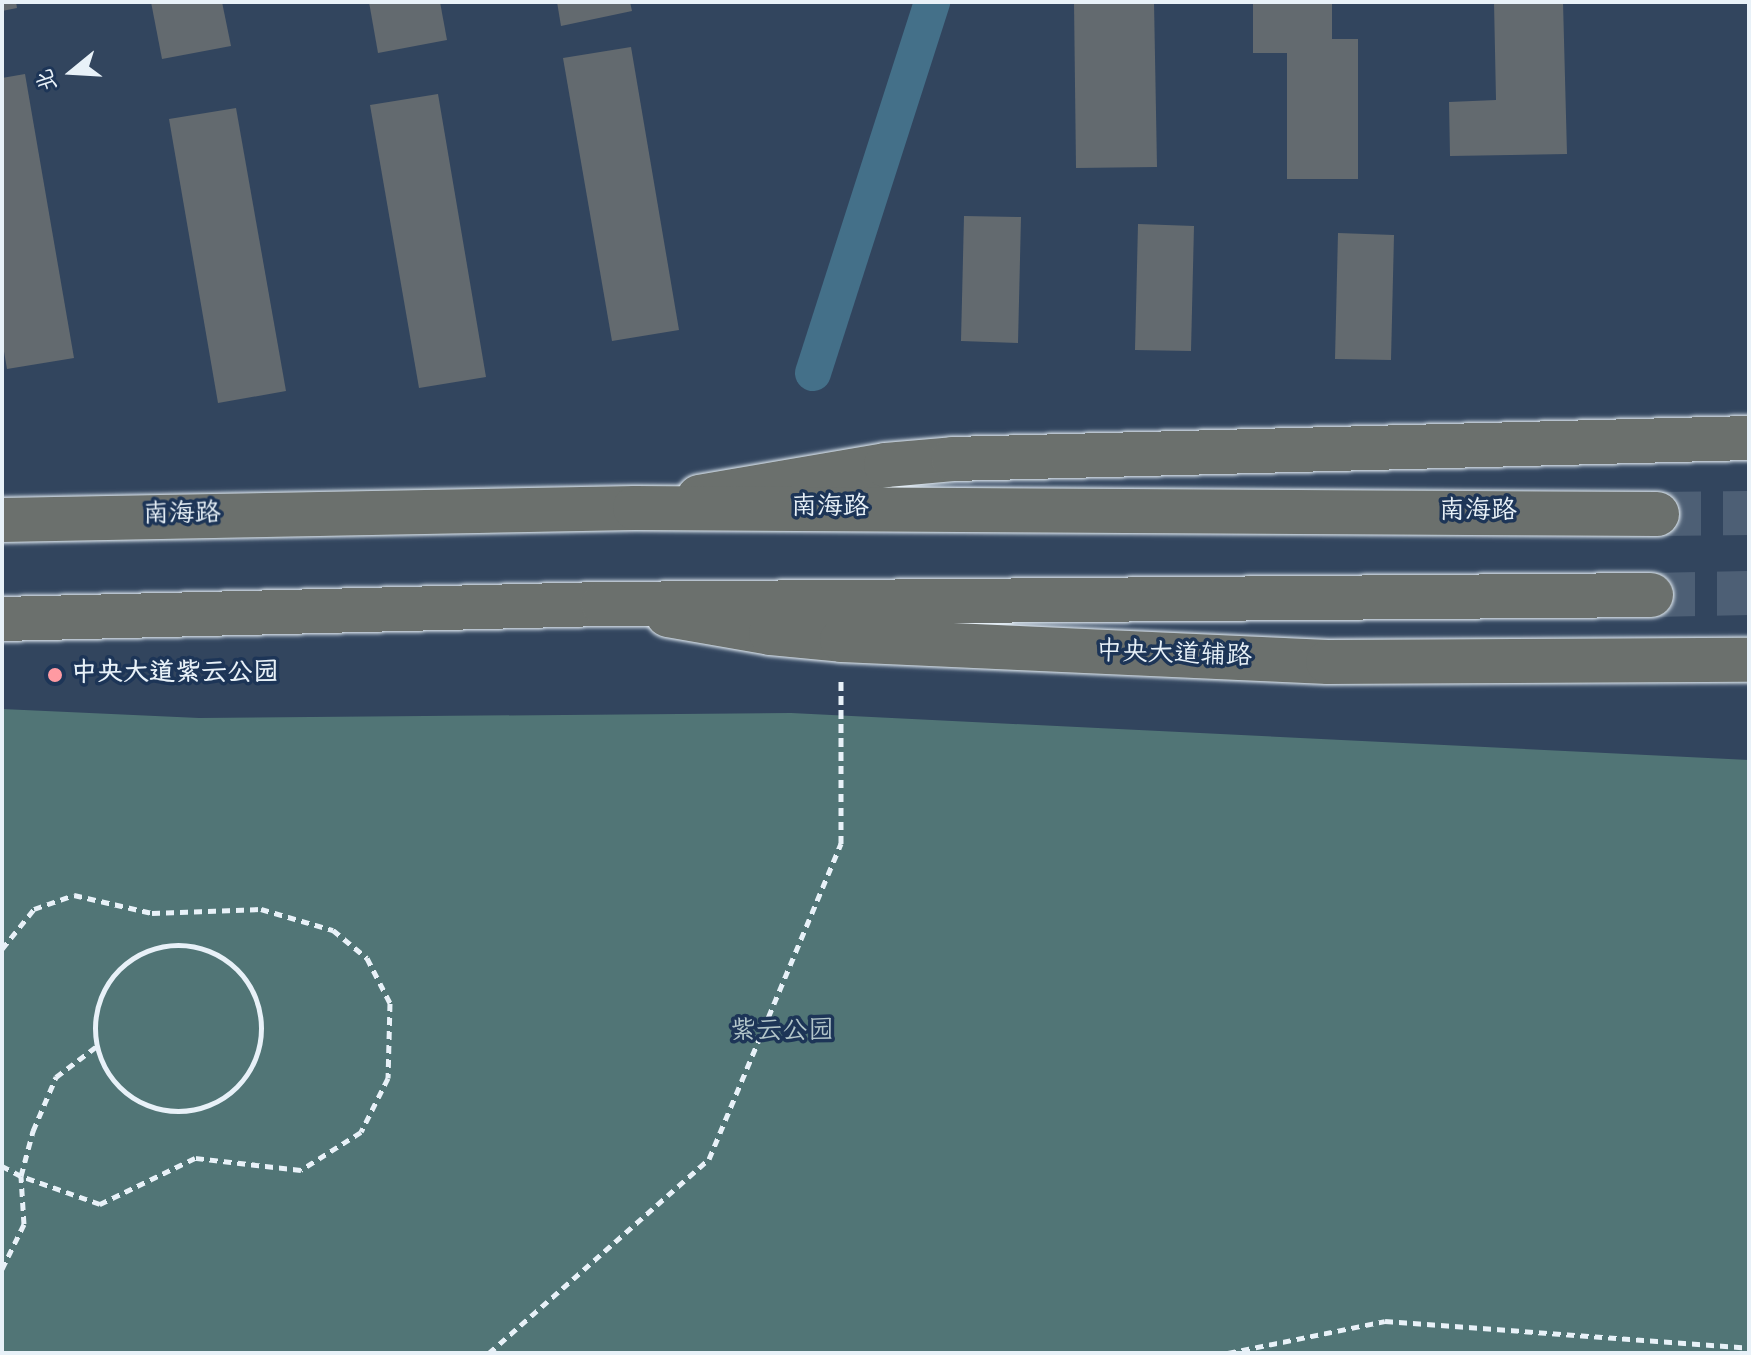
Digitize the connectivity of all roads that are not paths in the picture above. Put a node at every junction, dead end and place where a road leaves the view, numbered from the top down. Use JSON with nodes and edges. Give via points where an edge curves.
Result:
{"nodes":[{"id":1,"x":1749,"y":438,"type":"edge"},
{"id":2,"x":635,"y":508,"type":"junction"},
{"id":3,"x":1657,"y":514,"type":"tunnel mouth"},
{"id":4,"x":2,"y":520,"type":"edge"},
{"id":5,"x":1651,"y":595,"type":"tunnel mouth"},
{"id":6,"x":603,"y":604,"type":"junction"},
{"id":7,"x":2,"y":619,"type":"edge"},
{"id":8,"x":1749,"y":660,"type":"edge"}],
"edges":[{"from":1,"to":2,"type":"main road","via":[[953,459],[886,465]]},
{"from":2,"to":3,"type":"main road","name":"南海路"},
{"from":2,"to":4,"type":"main road","name":"南海路"},
{"from":5,"to":6,"type":"main road"},
{"from":6,"to":7,"type":"main road"},
{"from":6,"to":8,"type":"main road","name":"中央大道辅路","via":[[842,640],[1328,662]]}]}
